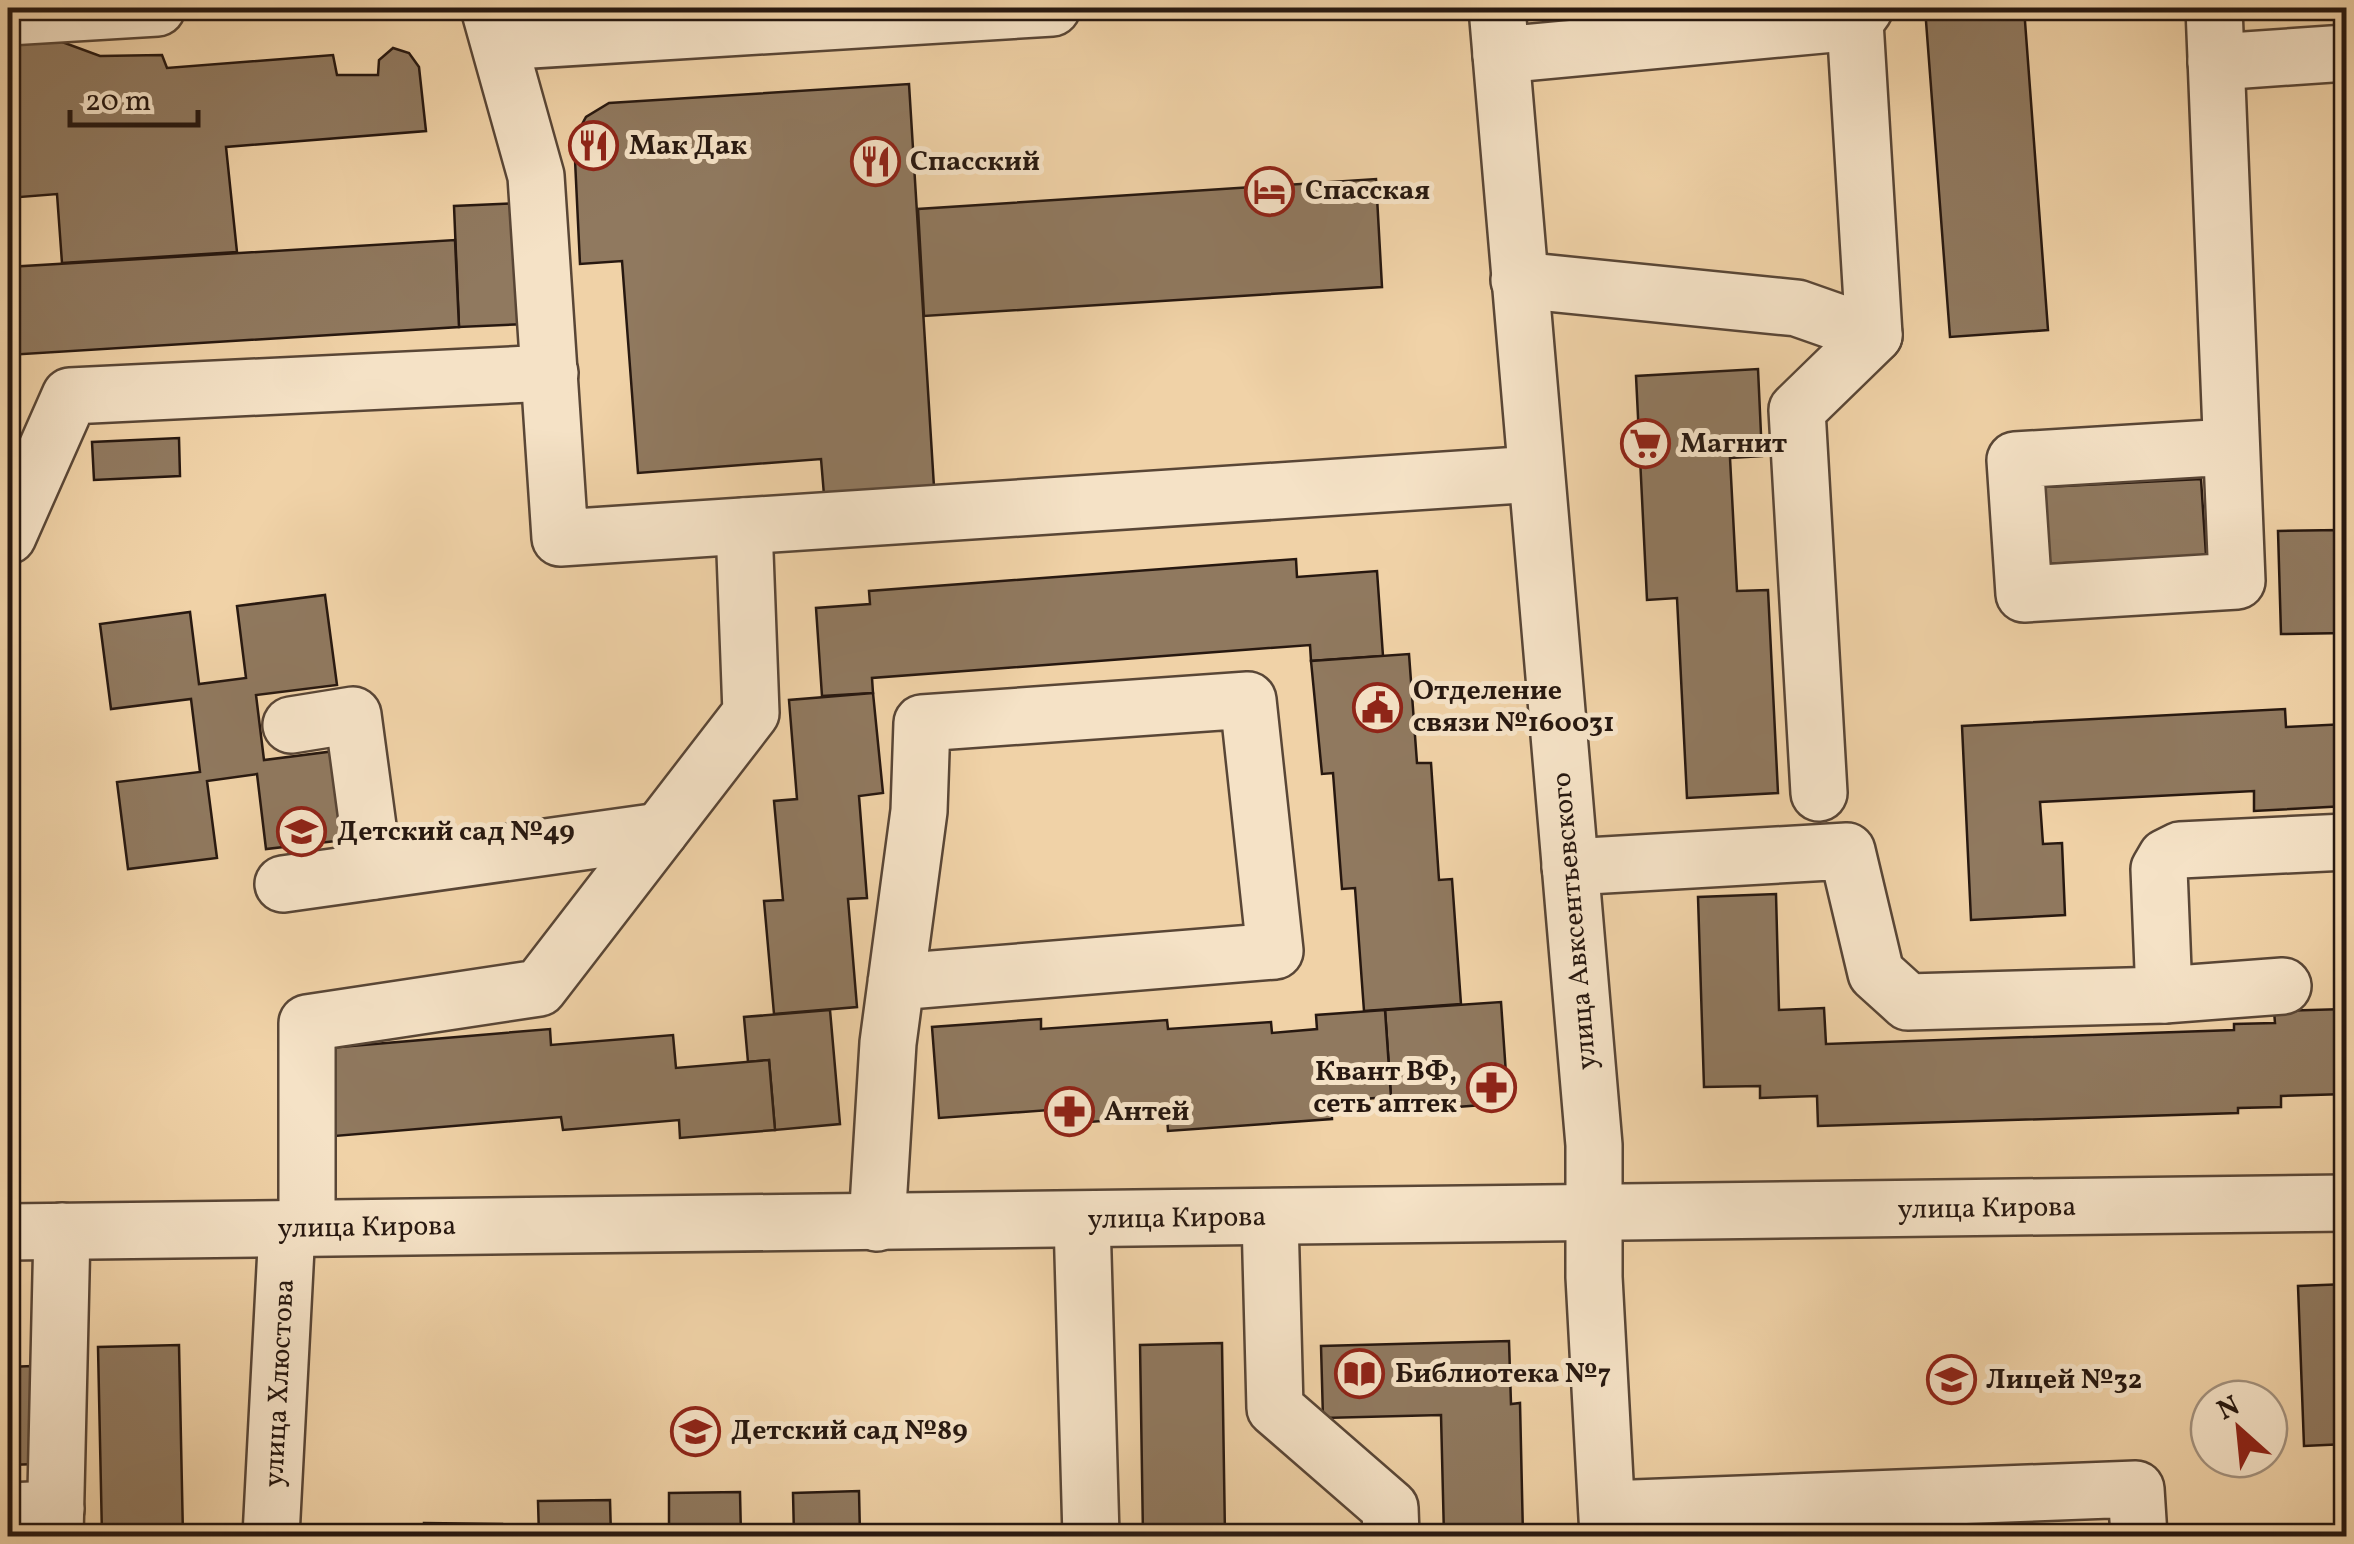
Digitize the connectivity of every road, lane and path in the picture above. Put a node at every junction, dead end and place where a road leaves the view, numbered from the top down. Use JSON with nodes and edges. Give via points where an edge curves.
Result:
{"nodes":[{"id":1,"x":158,"y":8,"type":"edge"},
{"id":2,"x":1052,"y":8,"type":"edge"},
{"id":3,"x":2214,"y":8,"type":"edge"},
{"id":4,"x":1860,"y":15,"type":"edge"},
{"id":5,"x":8,"y":16,"type":"edge"},
{"id":6,"x":1726,"y":21,"type":"edge"},
{"id":7,"x":495,"y":25,"type":"edge"},
{"id":8,"x":1499,"y":31,"type":"edge"},
{"id":9,"x":2346,"y":53,"type":"edge"},
{"id":10,"x":2216,"y":62,"type":"junction"},
{"id":11,"x":1519,"y":280,"type":"junction"},
{"id":12,"x":1874,"y":335,"type":"junction"},
{"id":13,"x":550,"y":373,"type":"junction"},
{"id":14,"x":2229,"y":447,"type":"junction"},
{"id":15,"x":1536,"y":474,"type":"junction"},
{"id":16,"x":744,"y":526,"type":"junction"},
{"id":17,"x":8,"y":536,"type":"edge"},
{"id":18,"x":291,"y":725,"type":"dead end"},
{"id":19,"x":1819,"y":793,"type":"dead end"},
{"id":20,"x":660,"y":831,"type":"junction"},
{"id":21,"x":2346,"y":842,"type":"edge"},
{"id":22,"x":1570,"y":867,"type":"junction"},
{"id":23,"x":374,"y":872,"type":"junction"},
{"id":24,"x":283,"y":884,"type":"dead end"},
{"id":25,"x":896,"y":982,"type":"junction"},
{"id":26,"x":2283,"y":986,"type":"dead end"},
{"id":27,"x":2164,"y":996,"type":"junction"},
{"id":28,"x":2346,"y":1204,"type":"edge"},
{"id":29,"x":1594,"y":1214,"type":"junction"},
{"id":30,"x":1270,"y":1218,"type":"junction"},
{"id":31,"x":1082,"y":1220,"type":"junction"},
{"id":32,"x":877,"y":1222,"type":"junction"},
{"id":33,"x":297,"y":1228,"type":"junction"},
{"id":34,"x":62,"y":1231,"type":"junction"},
{"id":35,"x":8,"y":1232,"type":"edge"},
{"id":36,"x":1920,"y":1517,"type":"edge"},
{"id":37,"x":39,"y":1519,"type":"edge"},
{"id":38,"x":1608,"y":1523,"type":"edge"},
{"id":39,"x":271,"y":1536,"type":"edge"},
{"id":40,"x":1091,"y":1536,"type":"edge"},
{"id":41,"x":1391,"y":1536,"type":"edge"},
{"id":42,"x":2139,"y":1536,"type":"edge"}],
"edges":[{"from":1,"to":5,"type":"street"},
{"from":2,"to":7,"type":"street"},
{"from":3,"to":10,"type":"street"},
{"from":4,"to":6,"type":"street"},
{"from":4,"to":12,"type":"street"},
{"from":6,"to":8,"type":"street"},
{"from":7,"to":13,"type":"street","via":[[536,176]]},
{"from":8,"to":11,"type":"street","name":"улица Авксентьевского"},
{"from":9,"to":10,"type":"street"},
{"from":10,"to":14,"type":"street"},
{"from":11,"to":12,"type":"street","via":[[1797,308]]},
{"from":11,"to":15,"type":"street","name":"улица Авксентьевского"},
{"from":12,"to":19,"type":"street","via":[[1797,410]]},
{"from":13,"to":16,"type":"street","via":[[560,538]]},
{"from":13,"to":17,"type":"street","via":[[70,396]]},
{"from":14,"to":14,"type":"street","via":[[2237,581],[2024,594],[2015,460]]},
{"from":15,"to":16,"type":"street"},
{"from":15,"to":22,"type":"street","name":"улица Авксентьевского"},
{"from":16,"to":20,"type":"street","via":[[751,713]]},
{"from":18,"to":23,"type":"street","via":[[354,715]]},
{"from":20,"to":23,"type":"street"},
{"from":20,"to":33,"type":"street","name":"улица Хлюстова","via":[[538,988],[307,1023]]},
{"from":21,"to":27,"type":"street","via":[[2180,850],[2166,857],[2159,869]]},
{"from":22,"to":27,"type":"street","via":[[1847,852],[1876,973],[1908,1002]]},
{"from":22,"to":29,"type":"street","name":"улица Авксентьевского"},
{"from":23,"to":24,"type":"street"},
{"from":25,"to":25,"type":"street","via":[[919,811],[922,722],[1248,700],[1275,950]]},
{"from":25,"to":32,"type":"street"},
{"from":26,"to":27,"type":"street"},
{"from":28,"to":29,"type":"street","name":"улица Кирова"},
{"from":29,"to":30,"type":"street","name":"улица Кирова"},
{"from":29,"to":38,"type":"street","name":"улица Авксентьевского"},
{"from":30,"to":31,"type":"street","name":"улица Кирова"},
{"from":30,"to":41,"type":"street","via":[[1275,1408],[1390,1508]]},
{"from":31,"to":32,"type":"street","name":"улица Кирова"},
{"from":31,"to":40,"type":"street"},
{"from":32,"to":33,"type":"street","name":"улица Кирова"},
{"from":33,"to":34,"type":"street","name":"улица Кирова"},
{"from":33,"to":39,"type":"street","name":"улица Хлюстова"},
{"from":34,"to":35,"type":"street","name":"улица Кирова"},
{"from":34,"to":37,"type":"street"},
{"from":36,"to":38,"type":"street"},
{"from":36,"to":42,"type":"street","via":[[2136,1489]]}]}
